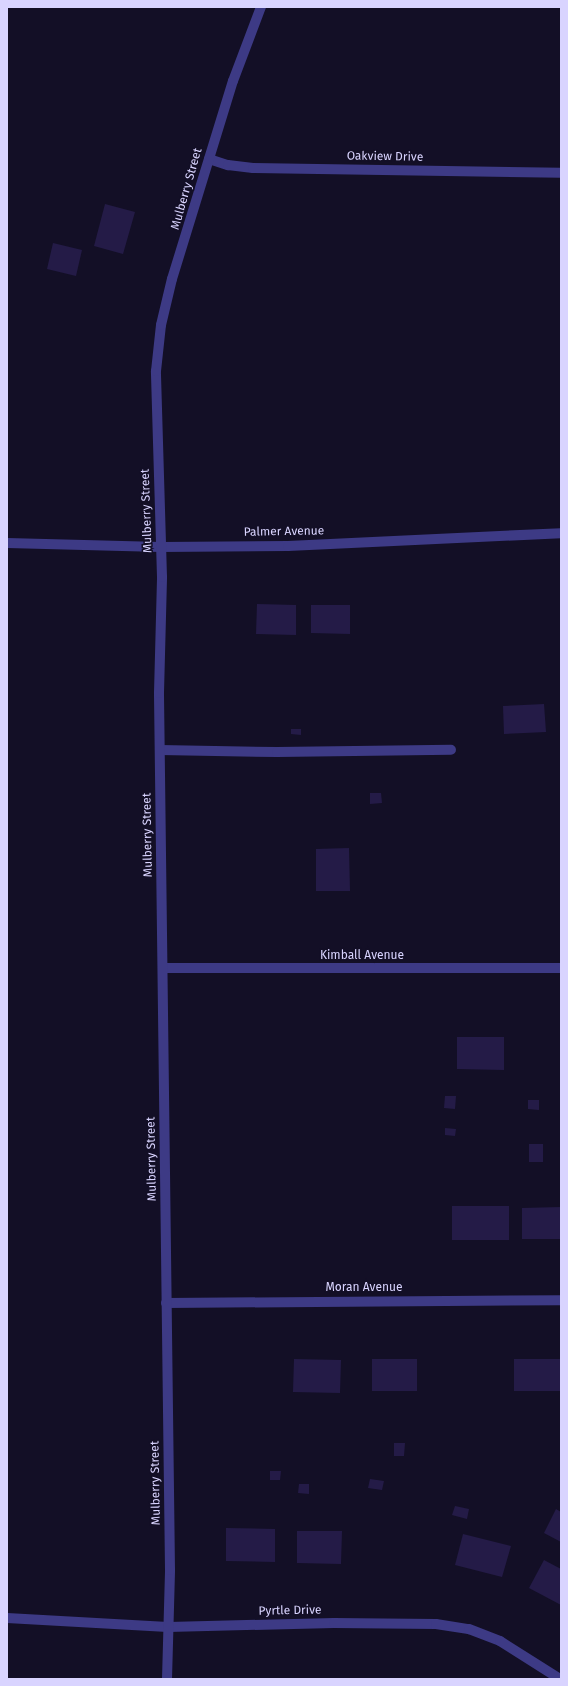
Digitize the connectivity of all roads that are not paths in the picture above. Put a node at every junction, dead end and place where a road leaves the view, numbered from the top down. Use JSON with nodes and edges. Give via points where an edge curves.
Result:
{"nodes":[{"id":1,"x":262,"y":7,"type":"edge"},
{"id":2,"x":209,"y":159,"type":"junction"},
{"id":3,"x":561,"y":173,"type":"edge"},
{"id":4,"x":561,"y":533,"type":"edge"},
{"id":5,"x":7,"y":543,"type":"edge"},
{"id":6,"x":161,"y":547,"type":"junction"},
{"id":7,"x":160,"y":750,"type":"junction"},
{"id":8,"x":451,"y":750,"type":"dead end"},
{"id":9,"x":163,"y":968,"type":"junction"},
{"id":10,"x":561,"y":968,"type":"edge"},
{"id":11,"x":561,"y":1300,"type":"edge"},
{"id":12,"x":166,"y":1303,"type":"junction"},
{"id":13,"x":7,"y":1618,"type":"edge"},
{"id":14,"x":168,"y":1627,"type":"junction"},
{"id":15,"x":167,"y":1679,"type":"edge"},
{"id":16,"x":560,"y":1679,"type":"edge"}],
"edges":[{"from":1,"to":2,"type":"street","name":"Mulberry Street","via":[[233,80]]},
{"from":2,"to":3,"type":"street","name":"Oakview Drive","via":[[228,166],[253,168]]},
{"from":2,"to":6,"type":"street","name":"Mulberry Street","via":[[172,279],[161,325],[156,371]]},
{"from":4,"to":6,"type":"street","name":"Palmer Avenue","via":[[288,546]]},
{"from":5,"to":6,"type":"street","name":"Palmer Avenue"},
{"from":6,"to":7,"type":"street","name":"Mulberry Street"},
{"from":7,"to":8,"type":"street"},
{"from":7,"to":9,"type":"street","name":"Mulberry Street"},
{"from":9,"to":10,"type":"street","name":"Kimball Avenue"},
{"from":9,"to":12,"type":"street","name":"Mulberry Street"},
{"from":11,"to":12,"type":"street","name":"Moran Avenue"},
{"from":12,"to":14,"type":"street","name":"Mulberry Street"},
{"from":13,"to":14,"type":"street","name":"Pyrtle Drive"},
{"from":14,"to":15,"type":"street","name":"Mulberry Street"},
{"from":14,"to":16,"type":"street","name":"Pyrtle Drive","via":[[334,1623],[436,1624],[469,1629],[500,1641]]}]}
